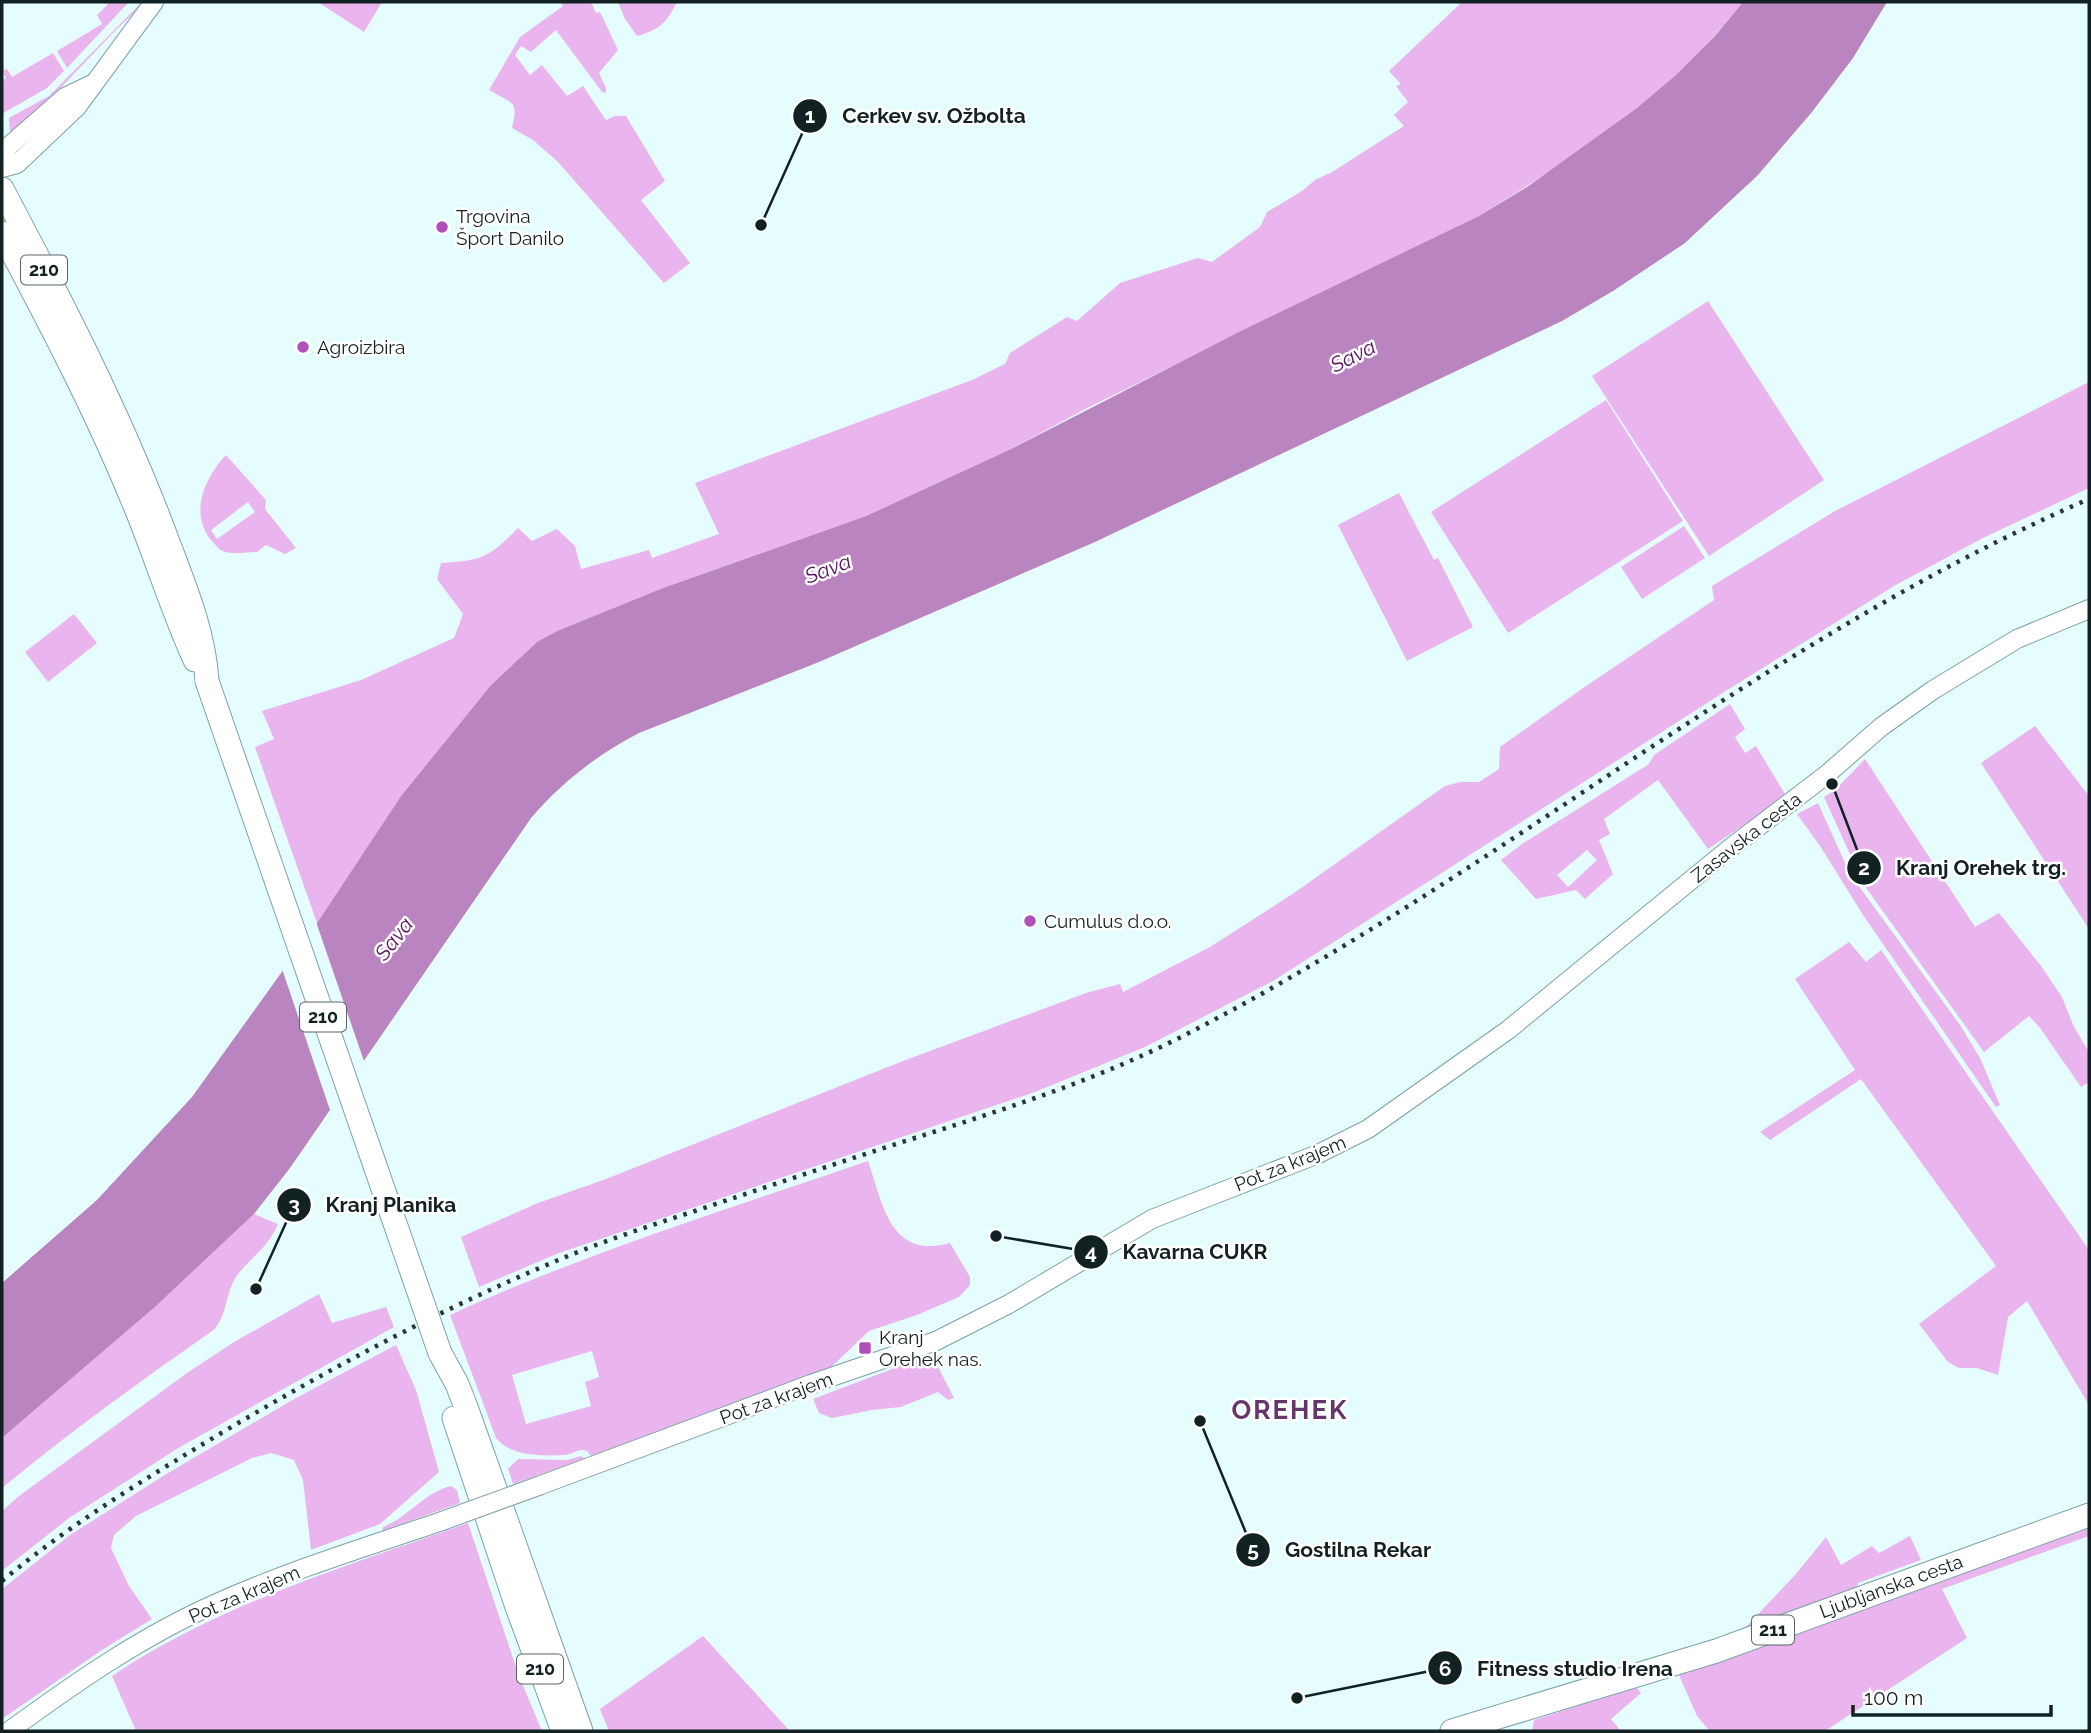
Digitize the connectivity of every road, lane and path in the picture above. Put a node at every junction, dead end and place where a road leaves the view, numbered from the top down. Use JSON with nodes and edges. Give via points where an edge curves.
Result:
{"nodes":[{"id":1,"x":155,"y":2,"type":"edge"},
{"id":2,"x":92,"y":84,"type":"junction"},
{"id":3,"x":2,"y":156,"type":"edge"},
{"id":4,"x":2,"y":168,"type":"edge"},
{"id":5,"x":2,"y":189,"type":"edge"},
{"id":6,"x":2,"y":233,"type":"edge"},
{"id":7,"x":8,"y":251,"type":"edge"},
{"id":8,"x":2089,"y":609,"type":"edge"},
{"id":9,"x":207,"y":681,"type":"junction"},
{"id":10,"x":1521,"y":1019,"type":"joint"},
{"id":11,"x":440,"y":1353,"type":"junction"},
{"id":12,"x":2089,"y":1515,"type":"edge"},
{"id":13,"x":9,"y":1731,"type":"edge"},
{"id":14,"x":563,"y":1731,"type":"edge"},
{"id":15,"x":581,"y":1731,"type":"edge"},
{"id":16,"x":1452,"y":1731,"type":"edge"}],
"edges":[{"from":1,"to":2,"type":"street"},
{"from":2,"to":3,"type":"street","via":[[65,97]]},
{"from":2,"to":4,"type":"street","via":[[77,107],[17,164]]},
{"from":5,"to":9,"type":"main road","number":"210","via":[[87,352],[150,494],[202,638]]},
{"from":6,"to":7,"type":"main road","number":"210"},
{"from":7,"to":9,"type":"main road","number":"210","via":[[71,362]]},
{"from":8,"to":10,"type":"street","name":"Zasavska cesta","via":[[2017,639],[1891,719]]},
{"from":9,"to":11,"type":"main road","number":"210","bridge":true},
{"from":10,"to":13,"type":"street","name":"Pot za krajem","bridge":true,"via":[[1412,1100],[1347,1141],[1152,1219],[957,1331],[442,1521],[340,1554],[216,1604],[109,1662]]},
{"from":11,"to":14,"type":"main road","number":"210","via":[[465,1453]]},
{"from":11,"to":15,"type":"main road","number":"210","via":[[466,1407]]},
{"from":12,"to":16,"type":"main road","name":"Ljubljanska cesta","number":"211","via":[[1716,1651]]}]}
